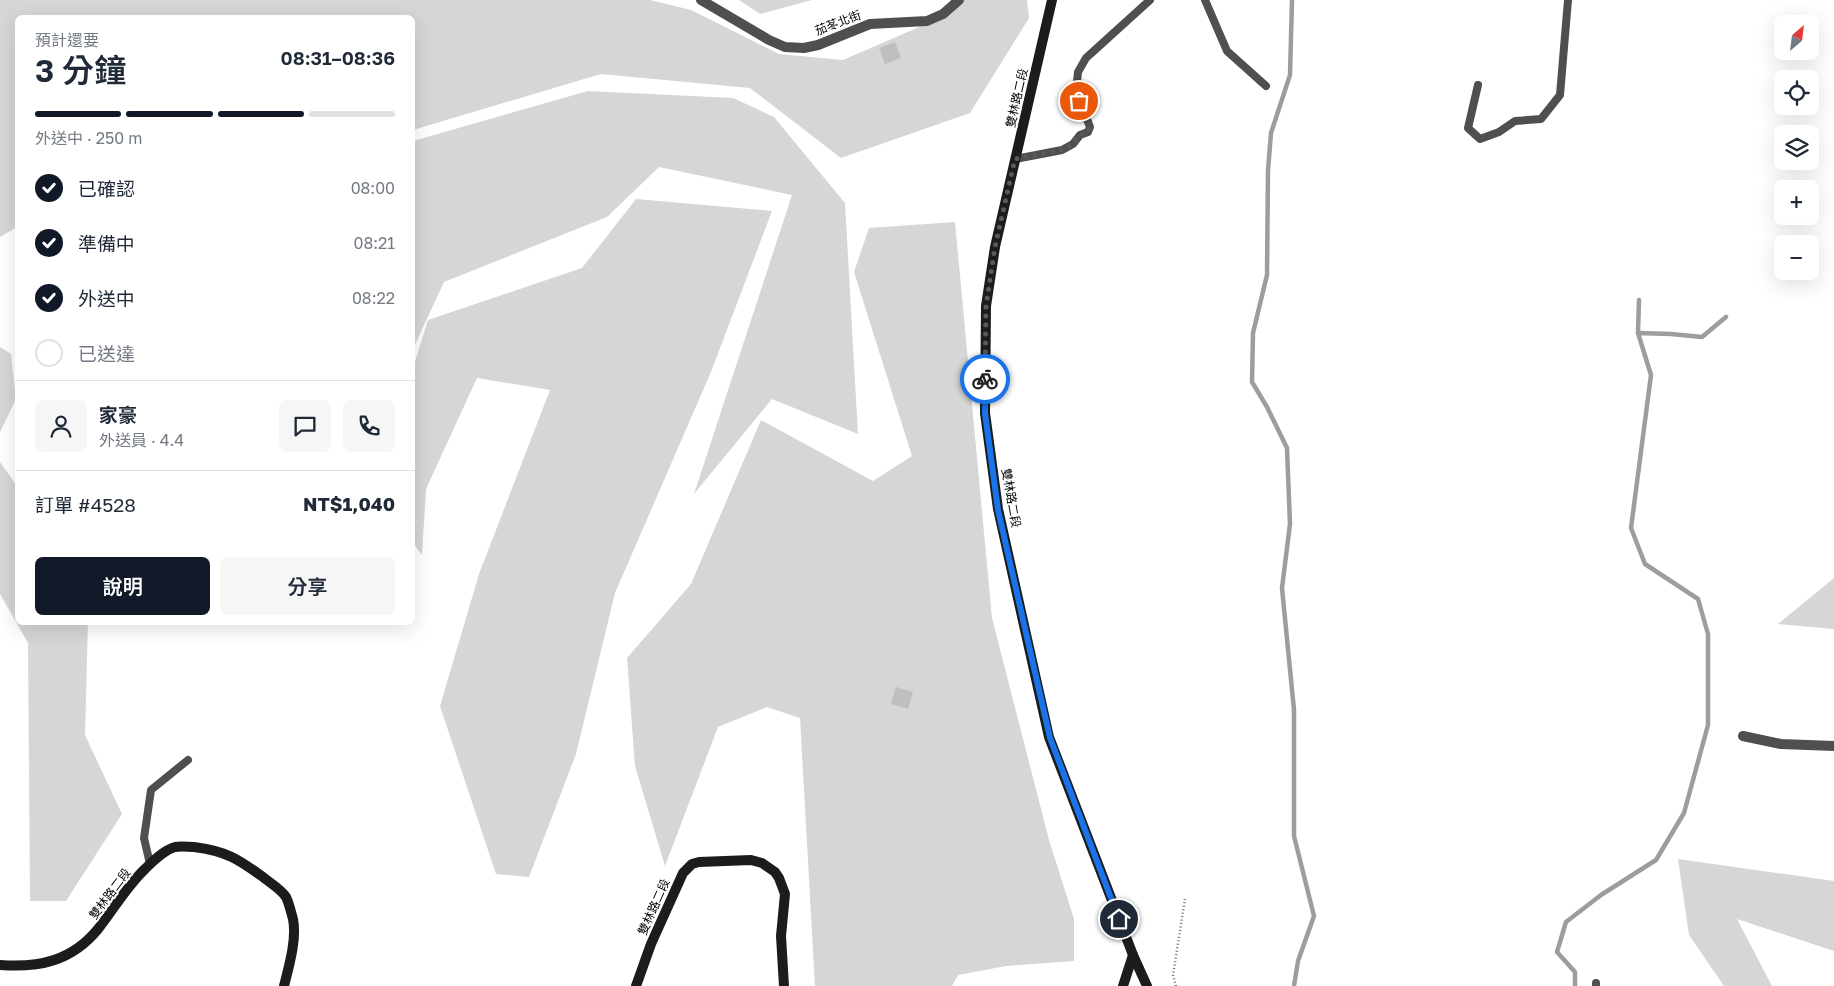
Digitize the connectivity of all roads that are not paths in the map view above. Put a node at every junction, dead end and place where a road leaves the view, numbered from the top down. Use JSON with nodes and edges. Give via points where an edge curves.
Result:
{"nodes":[{"id":1,"x":701,"y":0,"type":"edge"},
{"id":2,"x":959,"y":0,"type":"edge"},
{"id":3,"x":1052,"y":0,"type":"edge"},
{"id":4,"x":1150,"y":0,"type":"edge"},
{"id":5,"x":1205,"y":0,"type":"edge"},
{"id":6,"x":1568,"y":0,"type":"edge"},
{"id":7,"x":1478,"y":85,"type":"dead end"},
{"id":8,"x":1266,"y":86,"type":"dead end"},
{"id":9,"x":1015,"y":159,"type":"junction"},
{"id":10,"x":1744,"y":736,"type":"dead end"},
{"id":11,"x":1834,"y":746,"type":"edge"},
{"id":12,"x":188,"y":760,"type":"dead end"},
{"id":13,"x":150,"y":864,"type":"junction"},
{"id":14,"x":1133,"y":955,"type":"junction"},
{"id":15,"x":0,"y":965,"type":"edge"},
{"id":16,"x":284,"y":986,"type":"edge"},
{"id":17,"x":636,"y":986,"type":"edge"},
{"id":18,"x":784,"y":986,"type":"edge"},
{"id":19,"x":1123,"y":986,"type":"edge"},
{"id":20,"x":1147,"y":986,"type":"edge"}],
"edges":[{"from":1,"to":2,"type":"street","name":"茄苳北街","via":[[768,40],[785,47],[804,48],[870,24],[927,21],[943,14]]},
{"from":3,"to":9,"type":"street","name":"雙林路二段"},
{"from":4,"to":9,"type":"lane","via":[[1086,58],[1078,72],[1076,91],[1090,127],[1088,132],[1062,150]]},
{"from":5,"to":8,"type":"lane","via":[[1227,51]]},
{"from":6,"to":7,"type":"lane","via":[[1560,95],[1541,119],[1515,121],[1480,139],[1468,128]]},
{"from":9,"to":14,"type":"street","name":"雙林路二段","via":[[995,247],[986,306],[985,413],[998,510],[1050,738]]},
{"from":10,"to":11,"type":"street","via":[[1781,744]]},
{"from":12,"to":13,"type":"lane","via":[[151,790],[144,838]]},
{"from":13,"to":15,"type":"street","name":"雙林路二段","via":[[84,945],[55,962],[20,967]]},
{"from":13,"to":16,"type":"street","name":"雙林路二段","via":[[176,847],[210,849],[231,856],[276,887],[286,897],[293,919]]},
{"from":14,"to":19,"type":"street"},
{"from":14,"to":20,"type":"street","name":"雙林路二段"},
{"from":17,"to":18,"type":"street","name":"雙林路二段","via":[[683,872],[699,862],[752,860],[775,872],[783,886]]}]}
